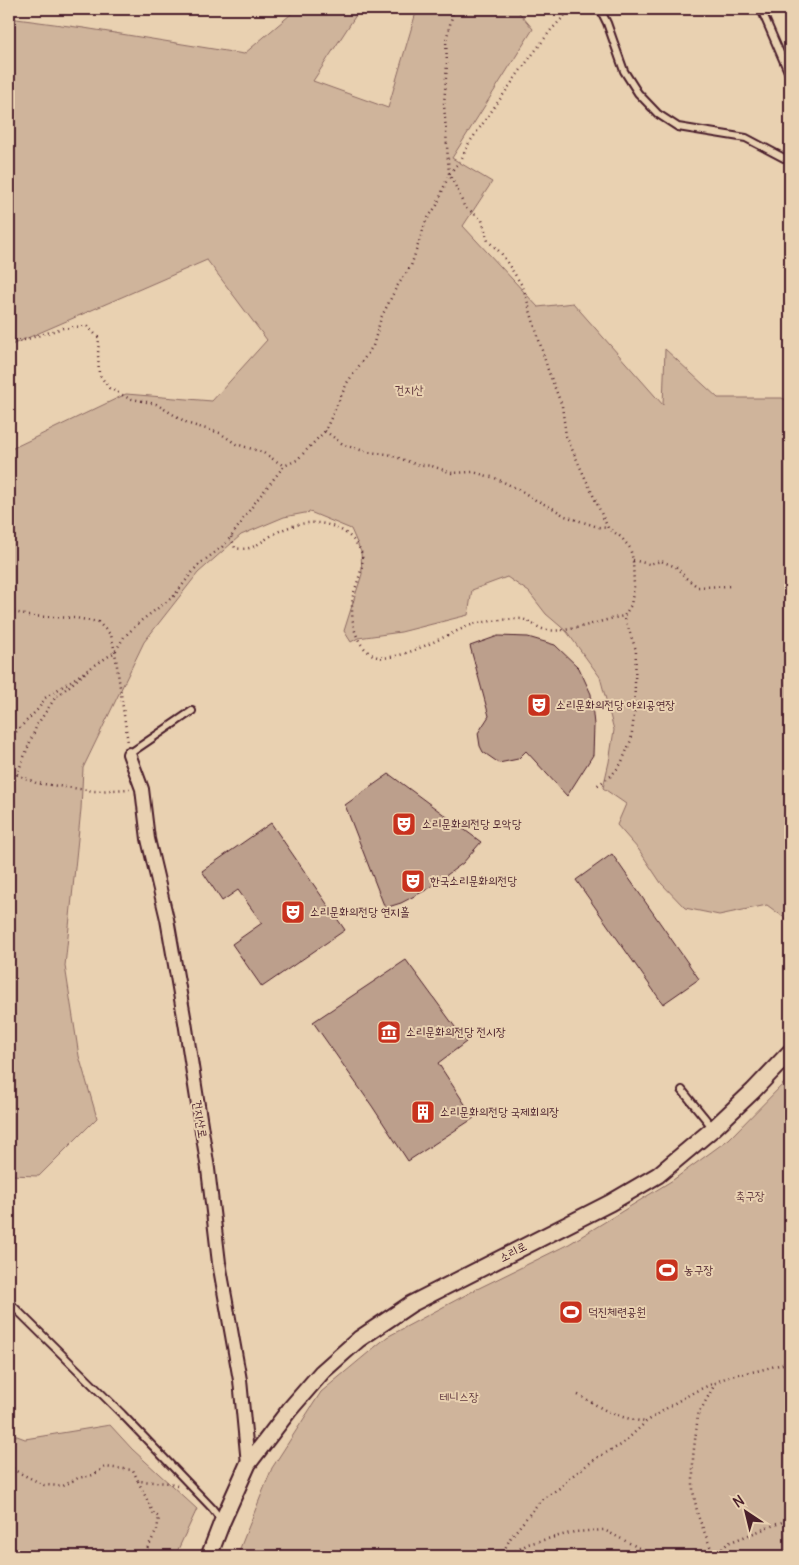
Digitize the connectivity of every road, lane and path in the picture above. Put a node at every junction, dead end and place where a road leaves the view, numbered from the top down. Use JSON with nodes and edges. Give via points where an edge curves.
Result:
{"nodes":[{"id":1,"x":454,"y":9,"type":"edge"},
{"id":2,"x":571,"y":9,"type":"edge"},
{"id":3,"x":600,"y":9,"type":"edge"},
{"id":4,"x":761,"y":9,"type":"edge"},
{"id":5,"x":790,"y":76,"type":"edge"},
{"id":6,"x":790,"y":157,"type":"edge"},
{"id":7,"x":448,"y":174,"type":"junction"},
{"id":8,"x":9,"y":341,"type":"edge"},
{"id":9,"x":325,"y":431,"type":"junction"},
{"id":10,"x":284,"y":466,"type":"junction"},
{"id":11,"x":608,"y":528,"type":"junction"},
{"id":12,"x":231,"y":537,"type":"junction"},
{"id":13,"x":633,"y":560,"type":"junction"},
{"id":14,"x":733,"y":586,"type":"dead end"},
{"id":15,"x":9,"y":610,"type":"edge"},
{"id":16,"x":624,"y":616,"type":"junction"},
{"id":17,"x":115,"y":652,"type":"junction"},
{"id":18,"x":92,"y":668,"type":"junction"},
{"id":19,"x":192,"y":711,"type":"dead end"},
{"id":20,"x":9,"y":739,"type":"edge"},
{"id":21,"x":130,"y":754,"type":"junction"},
{"id":22,"x":17,"y":774,"type":"junction"},
{"id":23,"x":595,"y":787,"type":"dead end"},
{"id":24,"x":142,"y":789,"type":"junction"},
{"id":25,"x":9,"y":794,"type":"edge"},
{"id":26,"x":790,"y":1052,"type":"edge"},
{"id":27,"x":682,"y":1090,"type":"dead end"},
{"id":28,"x":714,"y":1128,"type":"junction"},
{"id":29,"x":9,"y":1302,"type":"edge"},
{"id":30,"x":790,"y":1362,"type":"edge"},
{"id":31,"x":716,"y":1383,"type":"junction"},
{"id":32,"x":578,"y":1395,"type":"dead end"},
{"id":33,"x":646,"y":1422,"type":"junction"},
{"id":34,"x":248,"y":1464,"type":"junction"},
{"id":35,"x":9,"y":1465,"type":"edge"},
{"id":36,"x":138,"y":1481,"type":"junction"},
{"id":37,"x":195,"y":1490,"type":"junction"},
{"id":38,"x":790,"y":1519,"type":"edge"},
{"id":39,"x":222,"y":1522,"type":"junction"},
{"id":40,"x":143,"y":1556,"type":"edge"},
{"id":41,"x":209,"y":1556,"type":"edge"},
{"id":42,"x":501,"y":1556,"type":"edge"},
{"id":43,"x":507,"y":1556,"type":"edge"},
{"id":44,"x":655,"y":1556,"type":"edge"},
{"id":45,"x":714,"y":1556,"type":"edge"}],
"edges":[{"from":1,"to":7,"type":"path","via":[[446,40],[444,104]]},
{"from":2,"to":7,"type":"path","via":[[520,71],[469,143],[461,160]]},
{"from":3,"to":6,"type":"lane","via":[[624,71],[638,93],[658,114],[678,127],[746,138],[784,158]]},
{"from":4,"to":5,"type":"lane"},
{"from":7,"to":9,"type":"path","via":[[437,204],[426,221],[411,266],[381,318],[373,346],[347,383]]},
{"from":7,"to":11,"type":"path","via":[[464,206],[482,220],[488,241],[501,252],[522,287],[562,406],[566,436]]},
{"from":8,"to":10,"type":"path","via":[[24,340],[63,328],[87,326],[99,338],[99,374],[109,388],[128,398],[156,404],[189,424],[220,433]]},
{"from":9,"to":10,"type":"path","via":[[297,460]]},
{"from":9,"to":11,"type":"path","via":[[344,445],[367,452],[388,454],[452,473],[473,472],[495,478],[565,516]]},
{"from":10,"to":12,"type":"path"},
{"from":11,"to":13,"type":"path","via":[[630,548]]},
{"from":12,"to":16,"type":"path","via":[[235,548],[243,550],[256,547],[270,536],[303,522],[322,523],[340,530],[354,541],[362,553],[352,618],[356,636],[365,650],[375,656],[388,658],[409,652],[476,623],[523,619],[546,630],[576,628]]},
{"from":12,"to":17,"type":"path","via":[[197,566],[174,596],[124,637]]},
{"from":13,"to":14,"type":"path","via":[[649,564],[661,561],[676,566],[698,587]]},
{"from":13,"to":16,"type":"path","via":[[634,587],[631,605]]},
{"from":15,"to":17,"type":"path","via":[[28,616],[98,622],[111,635]]},
{"from":16,"to":23,"type":"path","via":[[636,650],[630,740],[621,764]]},
{"from":17,"to":18,"type":"path"},
{"from":17,"to":21,"type":"path"},
{"from":18,"to":20,"type":"path","via":[[45,698]]},
{"from":18,"to":22,"type":"path","via":[[55,698],[37,725]]},
{"from":19,"to":21,"type":"lane"},
{"from":21,"to":24,"type":"street","name":"건지산로"},
{"from":22,"to":24,"type":"path","via":[[36,783],[95,792]]},
{"from":22,"to":25,"type":"path"},
{"from":24,"to":34,"type":"street","name":"건지산로","via":[[148,839],[169,928],[208,1169],[219,1263],[240,1380]]},
{"from":26,"to":28,"type":"street","name":"소리로"},
{"from":27,"to":28,"type":"lane"},
{"from":28,"to":34,"type":"street","name":"소리로","via":[[658,1175],[610,1203],[412,1304],[359,1339],[322,1372]]},
{"from":29,"to":37,"type":"lane"},
{"from":30,"to":31,"type":"path","via":[[730,1376]]},
{"from":31,"to":33,"type":"path","via":[[689,1395]]},
{"from":31,"to":45,"type":"path","via":[[698,1415],[693,1457],[693,1491],[698,1516]]},
{"from":32,"to":33,"type":"path","via":[[630,1420]]},
{"from":33,"to":42,"type":"path","via":[[621,1445],[598,1457],[540,1500],[511,1536]]},
{"from":34,"to":39,"type":"street","name":"건지산로"},
{"from":35,"to":36,"type":"path","via":[[44,1485],[63,1486],[105,1468],[133,1470]]},
{"from":36,"to":37,"type":"path","via":[[170,1483]]},
{"from":36,"to":40,"type":"path","via":[[154,1514],[159,1517],[157,1530]]},
{"from":37,"to":39,"type":"lane"},
{"from":38,"to":45,"type":"path","via":[[728,1543]]},
{"from":39,"to":41,"type":"street","name":"건지산로"},
{"from":43,"to":44,"type":"path","via":[[528,1544],[574,1532],[604,1530]]}]}
